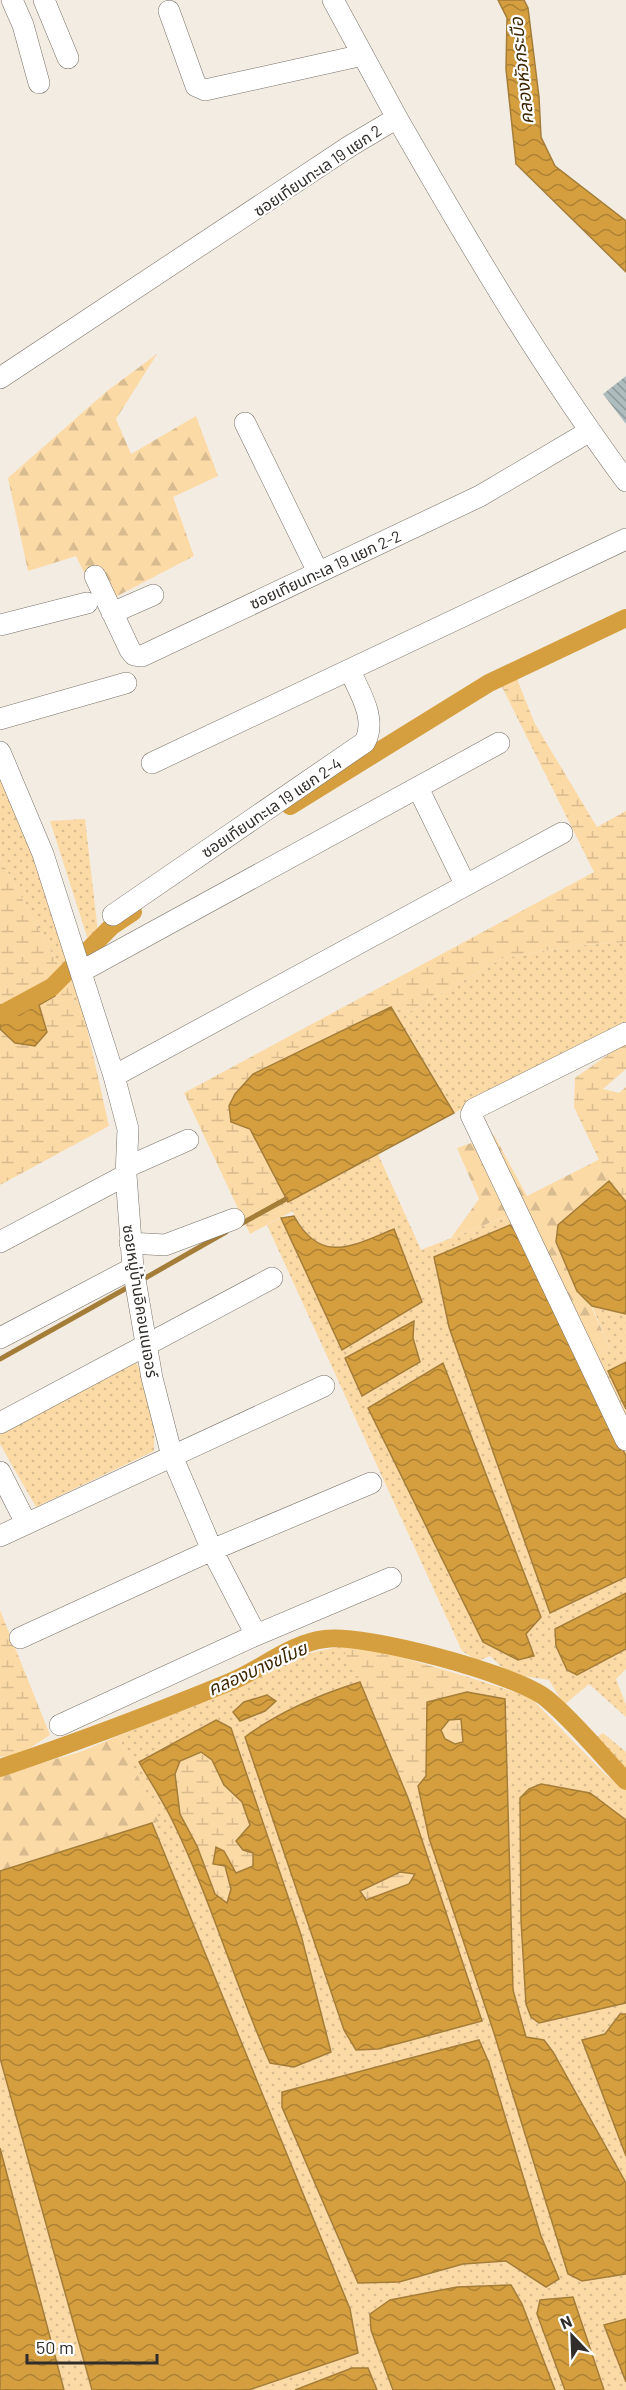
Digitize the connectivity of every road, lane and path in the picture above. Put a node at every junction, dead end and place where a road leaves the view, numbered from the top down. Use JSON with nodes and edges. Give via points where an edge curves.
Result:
{"nodes":[{"id":1,"x":12,"y":0,"type":"edge"},
{"id":2,"x":44,"y":0,"type":"edge"},
{"id":3,"x":333,"y":0,"type":"edge"},
{"id":4,"x":169,"y":11,"type":"dead end"},
{"id":5,"x":363,"y":55,"type":"junction"},
{"id":6,"x":68,"y":58,"type":"dead end"},
{"id":7,"x":39,"y":83,"type":"dead end"},
{"id":8,"x":397,"y":118,"type":"junction"},
{"id":9,"x":0,"y":378,"type":"edge"},
{"id":10,"x":245,"y":423,"type":"dead end"},
{"id":11,"x":590,"y":432,"type":"junction"},
{"id":12,"x":626,"y":481,"type":"edge"},
{"id":13,"x":626,"y":538,"type":"edge"},
{"id":14,"x":318,"y":572,"type":"junction"},
{"id":15,"x":95,"y":576,"type":"dead end"},
{"id":16,"x":153,"y":596,"type":"dead end"},
{"id":17,"x":87,"y":603,"type":"dead end"},
{"id":18,"x":112,"y":613,"type":"junction"},
{"id":19,"x":0,"y":625,"type":"edge"},
{"id":20,"x":350,"y":671,"type":"junction"},
{"id":21,"x":126,"y":683,"type":"dead end"},
{"id":22,"x":0,"y":719,"type":"edge"},
{"id":23,"x":499,"y":743,"type":"dead end"},
{"id":24,"x":0,"y":752,"type":"edge"},
{"id":25,"x":152,"y":763,"type":"dead end"},
{"id":26,"x":418,"y":789,"type":"junction"},
{"id":27,"x":562,"y":833,"type":"dead end"},
{"id":28,"x":465,"y":884,"type":"junction"},
{"id":29,"x":113,"y":915,"type":"dead end"},
{"id":30,"x":82,"y":971,"type":"junction"},
{"id":31,"x":626,"y":1034,"type":"edge"},
{"id":32,"x":114,"y":1076,"type":"junction"},
{"id":33,"x":189,"y":1140,"type":"dead end"},
{"id":34,"x":127,"y":1171,"type":"junction"},
{"id":35,"x":234,"y":1219,"type":"dead end"},
{"id":36,"x":0,"y":1242,"type":"edge"},
{"id":37,"x":130,"y":1243,"type":"junction"},
{"id":38,"x":272,"y":1278,"type":"dead end"},
{"id":39,"x":135,"y":1279,"type":"junction"},
{"id":40,"x":0,"y":1338,"type":"edge"},
{"id":41,"x":147,"y":1346,"type":"junction"},
{"id":42,"x":324,"y":1386,"type":"dead end"},
{"id":43,"x":0,"y":1423,"type":"edge"},
{"id":44,"x":626,"y":1440,"type":"edge"},
{"id":45,"x":172,"y":1456,"type":"junction"},
{"id":46,"x":0,"y":1472,"type":"edge"},
{"id":47,"x":371,"y":1483,"type":"dead end"},
{"id":48,"x":26,"y":1523,"type":"junction"},
{"id":49,"x":0,"y":1536,"type":"edge"},
{"id":50,"x":212,"y":1550,"type":"junction"},
{"id":51,"x":391,"y":1578,"type":"dead end"},
{"id":52,"x":256,"y":1635,"type":"junction"},
{"id":53,"x":20,"y":1638,"type":"dead end"},
{"id":54,"x":60,"y":1725,"type":"dead end"}],
"edges":[{"from":1,"to":7,"type":"street"},
{"from":2,"to":6,"type":"street"},
{"from":3,"to":5,"type":"street"},
{"from":4,"to":5,"type":"street","via":[[196,86],[205,90]]},
{"from":5,"to":8,"type":"street"},
{"from":8,"to":9,"type":"street","name":"ซอยเทียนทะเล 19 แยก 2"},
{"from":8,"to":11,"type":"street","name":"ซอยเทียนทะเล 19 แยก 2","via":[[460,228]]},
{"from":10,"to":14,"type":"street"},
{"from":11,"to":12,"type":"street","name":"ซอยเทียนทะเล 19 แยก 2"},
{"from":11,"to":14,"type":"street","name":"ซอยเทียนทะเล 19 แยก 2-2","via":[[480,496]]},
{"from":13,"to":20,"type":"street"},
{"from":14,"to":18,"type":"street","name":"ซอยเทียนทะเล 19 แยก 2-2","via":[[142,656],[130,650]]},
{"from":15,"to":18,"type":"street","name":"ซอยเทียนทะเล 19 แยก 2-2"},
{"from":16,"to":18,"type":"street"},
{"from":17,"to":19,"type":"street"},
{"from":20,"to":25,"type":"street"},
{"from":20,"to":29,"type":"street","name":"ซอยเทียนทะเล 19 แยก 2-4","via":[[368,714],[371,730],[365,742]]},
{"from":21,"to":22,"type":"street"},
{"from":23,"to":26,"type":"street"},
{"from":24,"to":30,"type":"street","name":"ซอยหมู่บ้านอิคอนเนเจอร์","via":[[43,854]]},
{"from":26,"to":28,"type":"street"},
{"from":26,"to":30,"type":"street"},
{"from":27,"to":28,"type":"street"},
{"from":28,"to":32,"type":"street"},
{"from":30,"to":32,"type":"street","name":"ซอยหมู่บ้านอิคอนเนเจอร์"},
{"from":31,"to":44,"type":"street","via":[[474,1109],[471,1115]]},
{"from":32,"to":34,"type":"street","name":"ซอยหมู่บ้านอิคอนเนเจอร์","via":[[128,1129]]},
{"from":33,"to":34,"type":"street"},
{"from":34,"to":36,"type":"street"},
{"from":34,"to":37,"type":"street","name":"ซอยหมู่บ้านอิคอนเนเจอร์"},
{"from":35,"to":37,"type":"street","via":[[165,1245]]},
{"from":37,"to":39,"type":"street","name":"ซอยหมู่บ้านอิคอนเนเจอร์"},
{"from":38,"to":41,"type":"street"},
{"from":39,"to":40,"type":"street"},
{"from":39,"to":41,"type":"street","name":"ซอยหมู่บ้านอิคอนเนเจอร์"},
{"from":41,"to":43,"type":"street"},
{"from":41,"to":45,"type":"street","name":"ซอยหมู่บ้านอิคอนเนเจอร์"},
{"from":42,"to":45,"type":"street"},
{"from":45,"to":48,"type":"street"},
{"from":45,"to":50,"type":"street","name":"ซอยหมู่บ้านอิคอนเนเจอร์"},
{"from":46,"to":48,"type":"street"},
{"from":47,"to":50,"type":"street"},
{"from":48,"to":49,"type":"street"},
{"from":50,"to":52,"type":"street","name":"ซอยหมู่บ้านอิคอนเนเจอร์"},
{"from":50,"to":53,"type":"street"},
{"from":51,"to":52,"type":"street"},
{"from":52,"to":54,"type":"street"}]}
